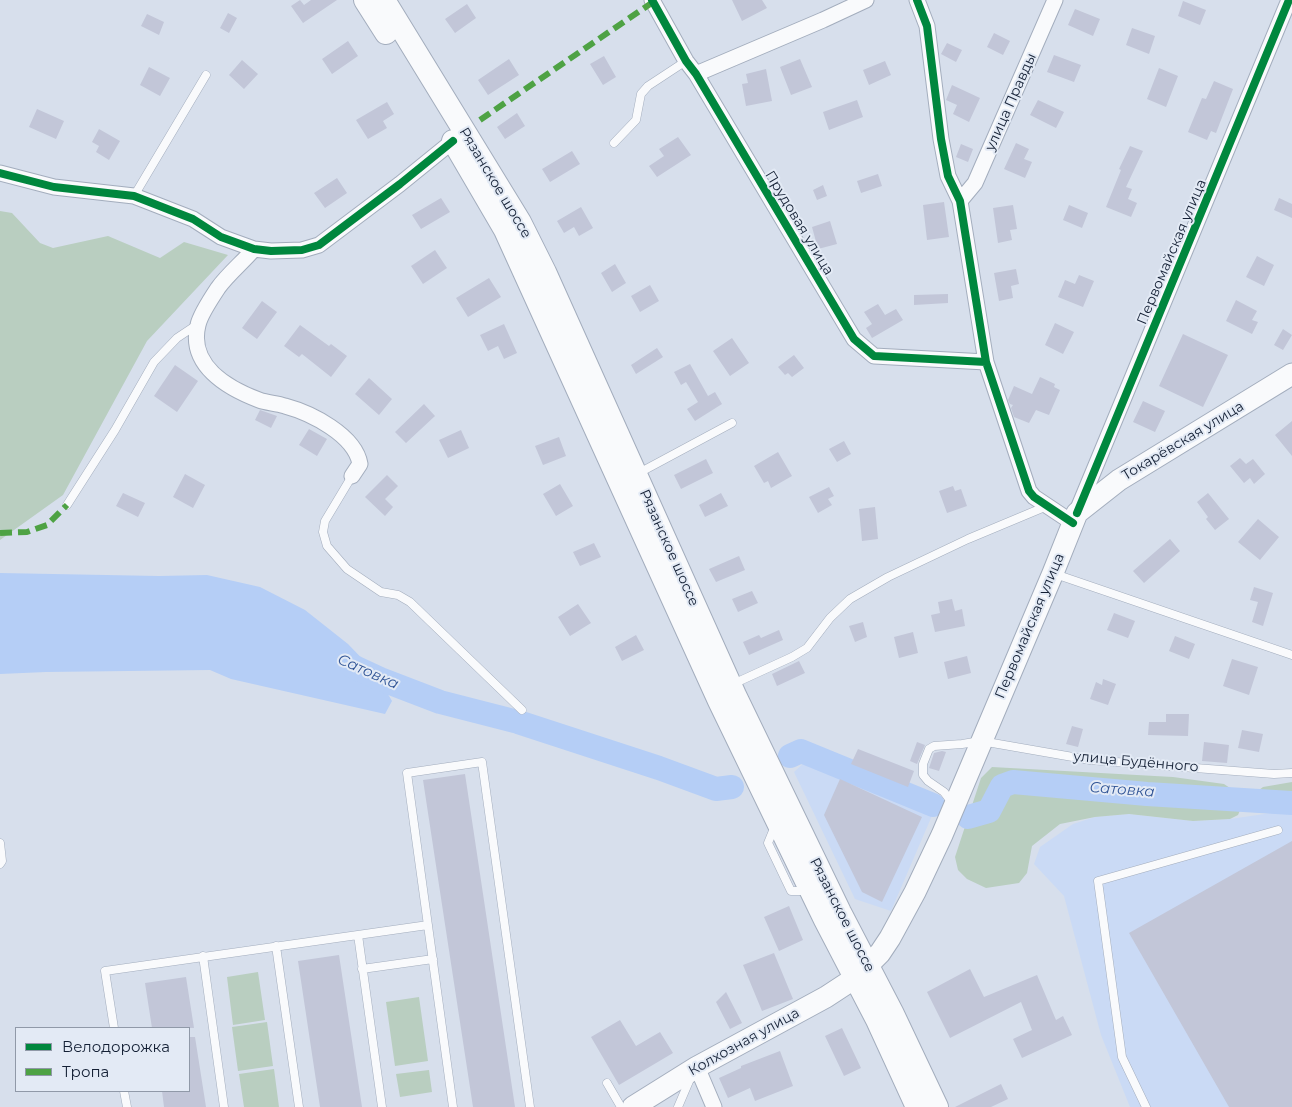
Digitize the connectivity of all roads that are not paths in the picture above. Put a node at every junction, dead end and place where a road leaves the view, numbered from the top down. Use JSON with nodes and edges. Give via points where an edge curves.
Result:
{"nodes":[{"id":1,"x":365,"y":0,"type":"edge"},
{"id":2,"x":384,"y":0,"type":"edge"},
{"id":3,"x":652,"y":0,"type":"edge"},
{"id":4,"x":866,"y":0,"type":"edge"},
{"id":5,"x":917,"y":0,"type":"edge"},
{"id":6,"x":1055,"y":0,"type":"edge"},
{"id":7,"x":1289,"y":0,"type":"edge"},
{"id":8,"x":686,"y":60,"type":"junction"},
{"id":9,"x":696,"y":74,"type":"junction"},
{"id":10,"x":206,"y":75,"type":"dead end"},
{"id":11,"x":453,"y":141,"type":"junction"},
{"id":12,"x":614,"y":143,"type":"dead end"},
{"id":13,"x":0,"y":173,"type":"edge"},
{"id":14,"x":134,"y":196,"type":"junction"},
{"id":15,"x":960,"y":201,"type":"junction"},
{"id":16,"x":254,"y":249,"type":"junction"},
{"id":17,"x":198,"y":324,"type":"junction"},
{"id":18,"x":986,"y":362,"type":"junction"},
{"id":19,"x":1292,"y":374,"type":"edge"},
{"id":20,"x":732,"y":423,"type":"dead end"},
{"id":21,"x":636,"y":474,"type":"junction"},
{"id":22,"x":352,"y":476,"type":"joint"},
{"id":23,"x":67,"y":505,"type":"dead end"},
{"id":24,"x":1047,"y":506,"type":"junction"},
{"id":25,"x":1075,"y":518,"type":"junction"},
{"id":26,"x":1053,"y":573,"type":"junction"},
{"id":27,"x":1292,"y":655,"type":"edge"},
{"id":28,"x":730,"y":685,"type":"junction"},
{"id":29,"x":522,"y":710,"type":"dead end"},
{"id":30,"x":981,"y":741,"type":"junction"},
{"id":31,"x":1292,"y":773,"type":"edge"},
{"id":32,"x":954,"y":806,"type":"junction"},
{"id":33,"x":1278,"y":830,"type":"dead end"},
{"id":34,"x":0,"y":843,"type":"edge"},
{"id":35,"x":0,"y":864,"type":"edge"},
{"id":36,"x":428,"y":925,"type":"junction"},
{"id":37,"x":358,"y":935,"type":"junction"},
{"id":38,"x":276,"y":946,"type":"junction"},
{"id":39,"x":203,"y":956,"type":"junction"},
{"id":40,"x":433,"y":959,"type":"junction"},
{"id":41,"x":362,"y":968,"type":"junction"},
{"id":42,"x":861,"y":972,"type":"junction"},
{"id":43,"x":114,"y":1027,"type":"edge"},
{"id":44,"x":697,"y":1067,"type":"junction"},
{"id":45,"x":607,"y":1083,"type":"dead end"},
{"id":46,"x":124,"y":1092,"type":"edge"},
{"id":47,"x":127,"y":1107,"type":"edge"},
{"id":48,"x":224,"y":1107,"type":"edge"},
{"id":49,"x":298,"y":1107,"type":"edge"},
{"id":50,"x":382,"y":1107,"type":"edge"},
{"id":51,"x":453,"y":1107,"type":"edge"},
{"id":52,"x":530,"y":1107,"type":"edge"},
{"id":53,"x":621,"y":1107,"type":"edge"},
{"id":54,"x":633,"y":1107,"type":"edge"},
{"id":55,"x":678,"y":1107,"type":"edge"},
{"id":56,"x":714,"y":1107,"type":"edge"},
{"id":57,"x":917,"y":1107,"type":"edge"},
{"id":58,"x":937,"y":1107,"type":"edge"},
{"id":59,"x":1146,"y":1107,"type":"edge"}],
"edges":[{"from":1,"to":11,"type":"main road","name":"Рязанское шоссе"},
{"from":2,"to":21,"type":"main road","name":"Рязанское шоссе","via":[[520,222]]},
{"from":3,"to":8,"type":"street","name":"Прудовая улица"},
{"from":4,"to":9,"type":"street"},
{"from":5,"to":15,"type":"street","via":[[927,26],[948,176]]},
{"from":6,"to":15,"type":"street","name":"улица Правды","via":[[975,183]]},
{"from":7,"to":25,"type":"street","name":"Первомайская улица"},
{"from":8,"to":9,"type":"street","name":"Прудовая улица"},
{"from":8,"to":12,"type":"lane","via":[[641,94],[636,120]]},
{"from":9,"to":18,"type":"street","name":"Прудовая улица","via":[[854,339],[874,356]]},
{"from":10,"to":14,"type":"lane"},
{"from":11,"to":16,"type":"street","via":[[319,245],[302,250]]},
{"from":11,"to":42,"type":"main road","name":"Рязанское шоссе","via":[[505,230],[718,701],[777,822],[811,891]]},
{"from":13,"to":14,"type":"street","via":[[54,187]]},
{"from":14,"to":16,"type":"street"},
{"from":15,"to":18,"type":"street"},
{"from":16,"to":17,"type":"street","via":[[218,287]]},
{"from":17,"to":22,"type":"street","via":[[198,352],[214,375],[241,392],[322,421],[341,435],[358,454],[360,464]]},
{"from":17,"to":23,"type":"lane","via":[[176,338],[154,362]]},
{"from":18,"to":24,"type":"street","via":[[1029,490]]},
{"from":19,"to":25,"type":"main road","name":"Токарёвская улица","via":[[1118,480]]},
{"from":20,"to":21,"type":"lane"},
{"from":21,"to":28,"type":"main road","name":"Рязанское шоссе"},
{"from":22,"to":29,"type":"lane","via":[[325,521],[323,532],[327,546],[347,569],[381,592],[398,595],[410,602]]},
{"from":24,"to":25,"type":"street"},
{"from":24,"to":28,"type":"lane","via":[[888,577],[850,599],[830,618],[807,648]]},
{"from":25,"to":26,"type":"main road","name":"Первомайская улица"},
{"from":26,"to":27,"type":"lane"},
{"from":26,"to":30,"type":"main road","name":"Первомайская улица"},
{"from":28,"to":42,"type":"main road","name":"Рязанское шоссе"},
{"from":30,"to":31,"type":"lane","name":"улица Будённого","via":[[1090,760]]},
{"from":30,"to":32,"type":"main road","name":"Первомайская улица"},
{"from":30,"to":32,"type":"lane","name":"улица Будённого","via":[[934,746],[922,764],[923,775],[928,782],[944,792]]},
{"from":32,"to":42,"type":"main road","name":"Первомайская улица","via":[[903,915],[880,953]]},
{"from":33,"to":59,"type":"lane","via":[[1098,881],[1122,1057]]},
{"from":34,"to":35,"type":"lane"},
{"from":36,"to":37,"type":"lane"},
{"from":36,"to":40,"type":"lane"},
{"from":36,"to":52,"type":"lane","via":[[407,773],[482,762]]},
{"from":37,"to":38,"type":"lane"},
{"from":37,"to":41,"type":"lane"},
{"from":38,"to":39,"type":"lane"},
{"from":38,"to":49,"type":"lane"},
{"from":39,"to":43,"type":"lane","via":[[105,970]]},
{"from":39,"to":48,"type":"lane"},
{"from":40,"to":41,"type":"lane"},
{"from":40,"to":51,"type":"lane"},
{"from":41,"to":50,"type":"lane"},
{"from":42,"to":44,"type":"main road","name":"Колхозная улица","via":[[826,997]]},
{"from":42,"to":57,"type":"main road","name":"Рязанское шоссе","via":[[877,1020]]},
{"from":42,"to":58,"type":"main road","name":"Рязанское шоссе","via":[[892,1012]]},
{"from":44,"to":54,"type":"main road","name":"Колхозная улица"},
{"from":44,"to":55,"type":"lane"},
{"from":44,"to":56,"type":"street"},
{"from":45,"to":53,"type":"lane"},
{"from":46,"to":47,"type":"lane"}]}
